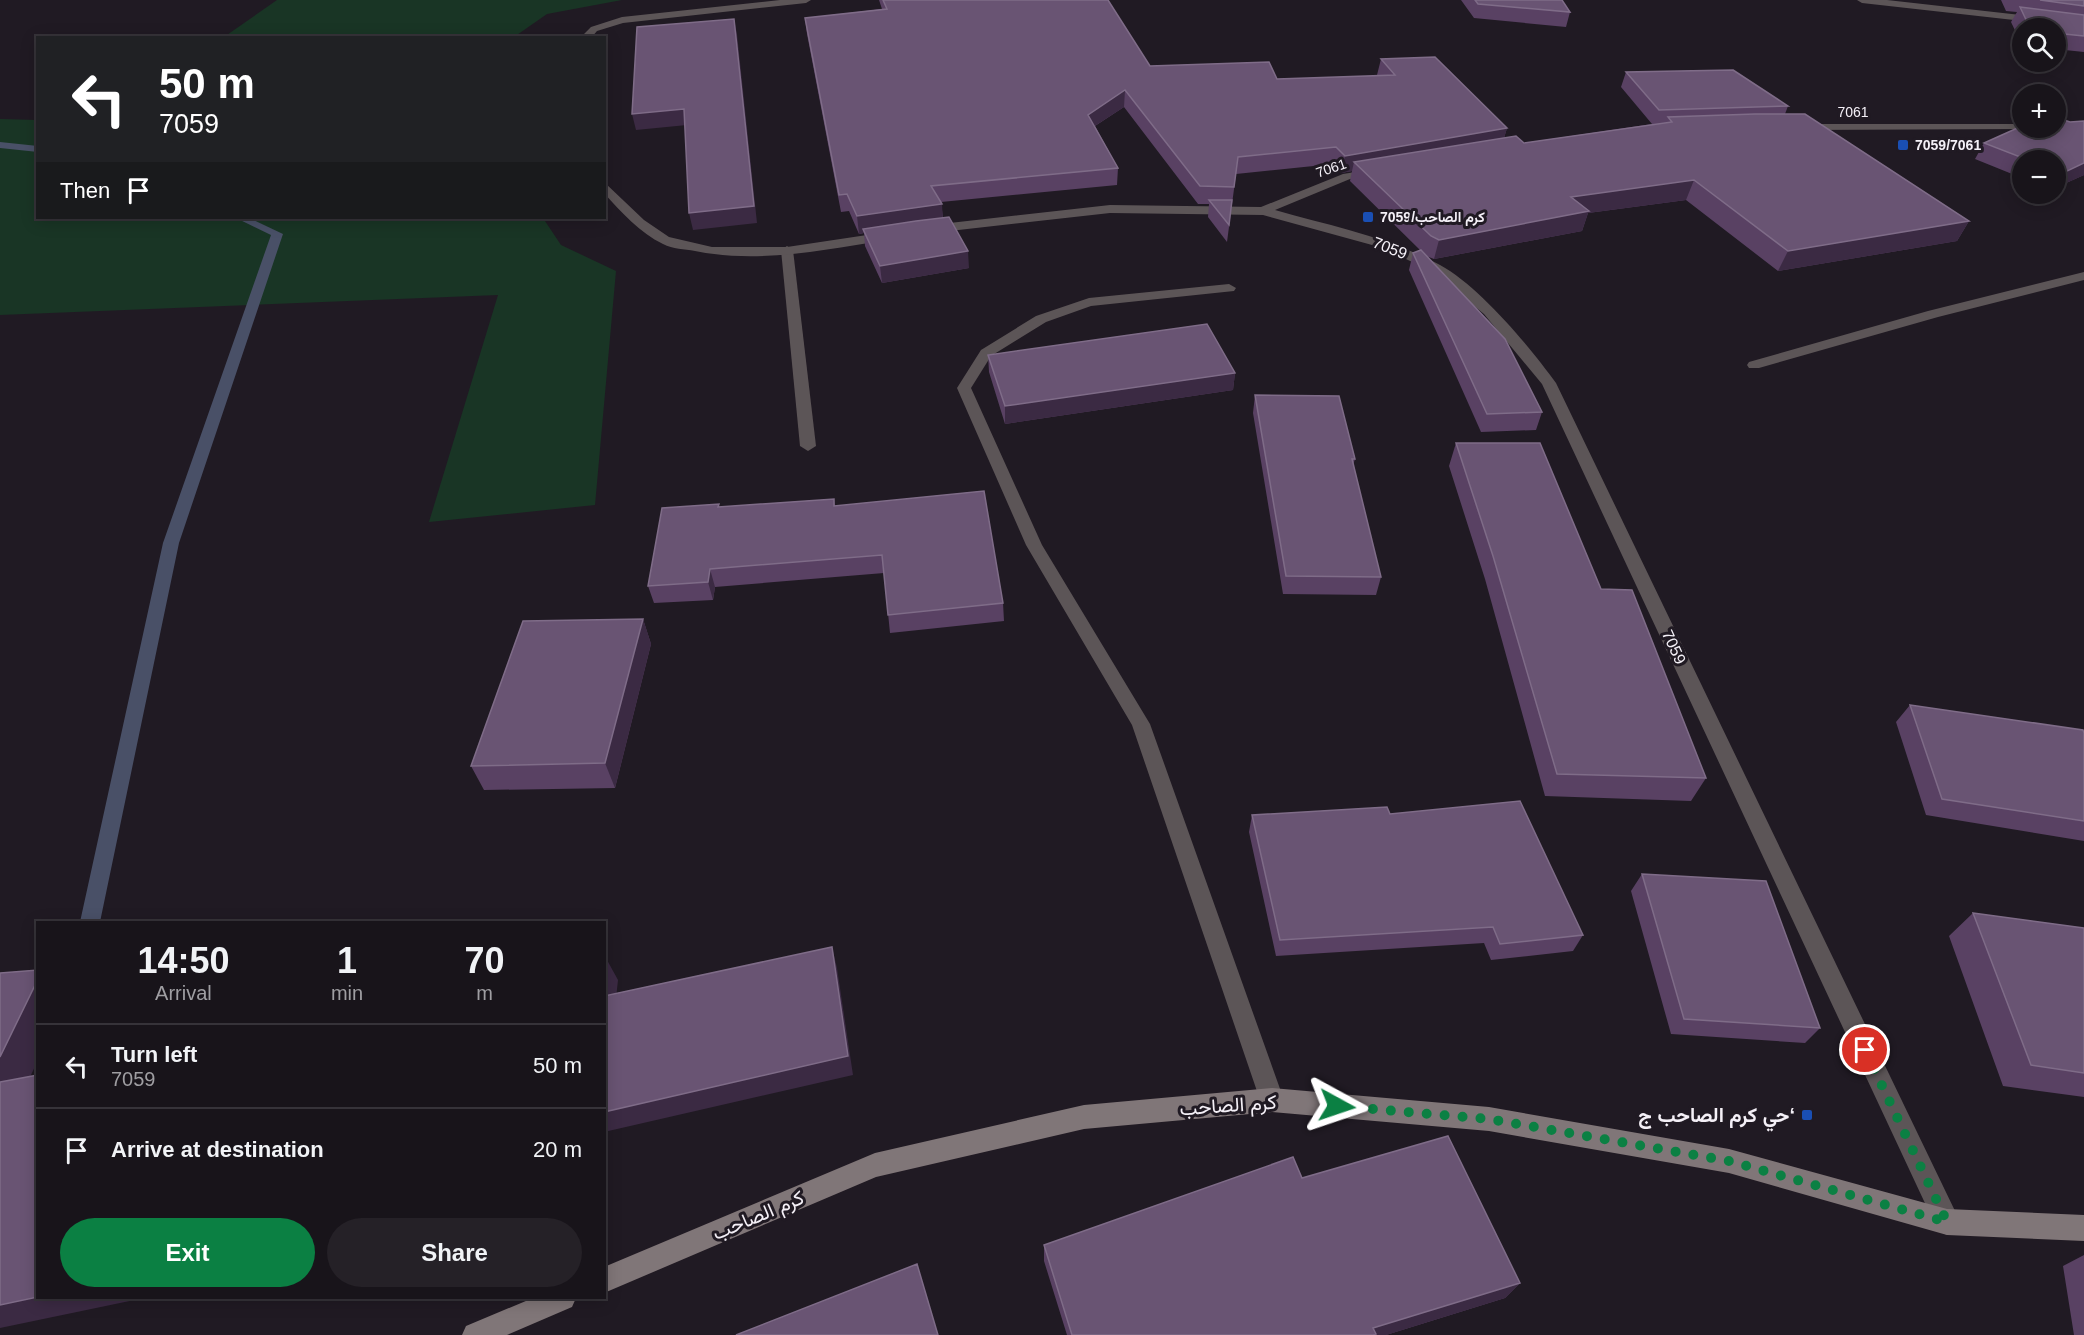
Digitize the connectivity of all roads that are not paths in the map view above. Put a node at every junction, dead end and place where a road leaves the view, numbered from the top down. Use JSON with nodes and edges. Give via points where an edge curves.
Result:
{"nodes":[{"id":1,"x":806,"y":0,"type":"edge"},
{"id":2,"x":1862,"y":0,"type":"edge"},
{"id":3,"x":2084,"y":25,"type":"edge"},
{"id":4,"x":587,"y":36,"type":"edge"},
{"id":5,"x":1795,"y":127,"type":"edge"},
{"id":6,"x":2012,"y":127,"type":"edge"},
{"id":7,"x":1383,"y":170,"type":"edge"},
{"id":8,"x":606,"y":187,"type":"edge"},
{"id":9,"x":1263,"y":211,"type":"junction"},
{"id":10,"x":787,"y":250,"type":"junction"},
{"id":11,"x":2084,"y":276,"type":"edge"},
{"id":12,"x":1229,"y":288,"type":"dead end"},
{"id":13,"x":1754,"y":365,"type":"dead end"},
{"id":14,"x":808,"y":446,"type":"dead end"},
{"id":15,"x":1272,"y":1100,"type":"junction"},
{"id":16,"x":1947,"y":1222,"type":"junction"},
{"id":17,"x":2084,"y":1228,"type":"edge"},
{"id":18,"x":606,"y":1279,"type":"edge"},
{"id":19,"x":561,"y":1299,"type":"edge"},
{"id":20,"x":475,"y":1335,"type":"edge"}],
"edges":[{"from":1,"to":4,"type":"street","via":[[622,20],[594,29]]},
{"from":2,"to":3,"type":"street"},
{"from":5,"to":6,"type":"street","name":"7061"},
{"from":7,"to":9,"type":"street","name":"7061","via":[[1347,176]]},
{"from":8,"to":10,"type":"street","via":[[622,206],[666,241],[709,252],[753,254]]},
{"from":9,"to":10,"type":"street","via":[[1110,209]]},
{"from":9,"to":16,"type":"street","name":"7059","via":[[1387,245],[1438,269],[1489,311],[1549,383]]},
{"from":10,"to":14,"type":"street"},
{"from":11,"to":13,"type":"street"},
{"from":12,"to":15,"type":"street","via":[[1089,302],[1041,319],[986,353],[964,388],[1034,545],[1141,724]]},
{"from":15,"to":16,"type":"street","name":"كرم الصاحب","via":[[1489,1119],[1729,1161]]},
{"from":15,"to":18,"type":"street","name":"كرم الصاحب","via":[[1084,1117],[875,1165]]},
{"from":16,"to":17,"type":"street","name":"كرم الصاحب"},
{"from":19,"to":20,"type":"street"}]}
